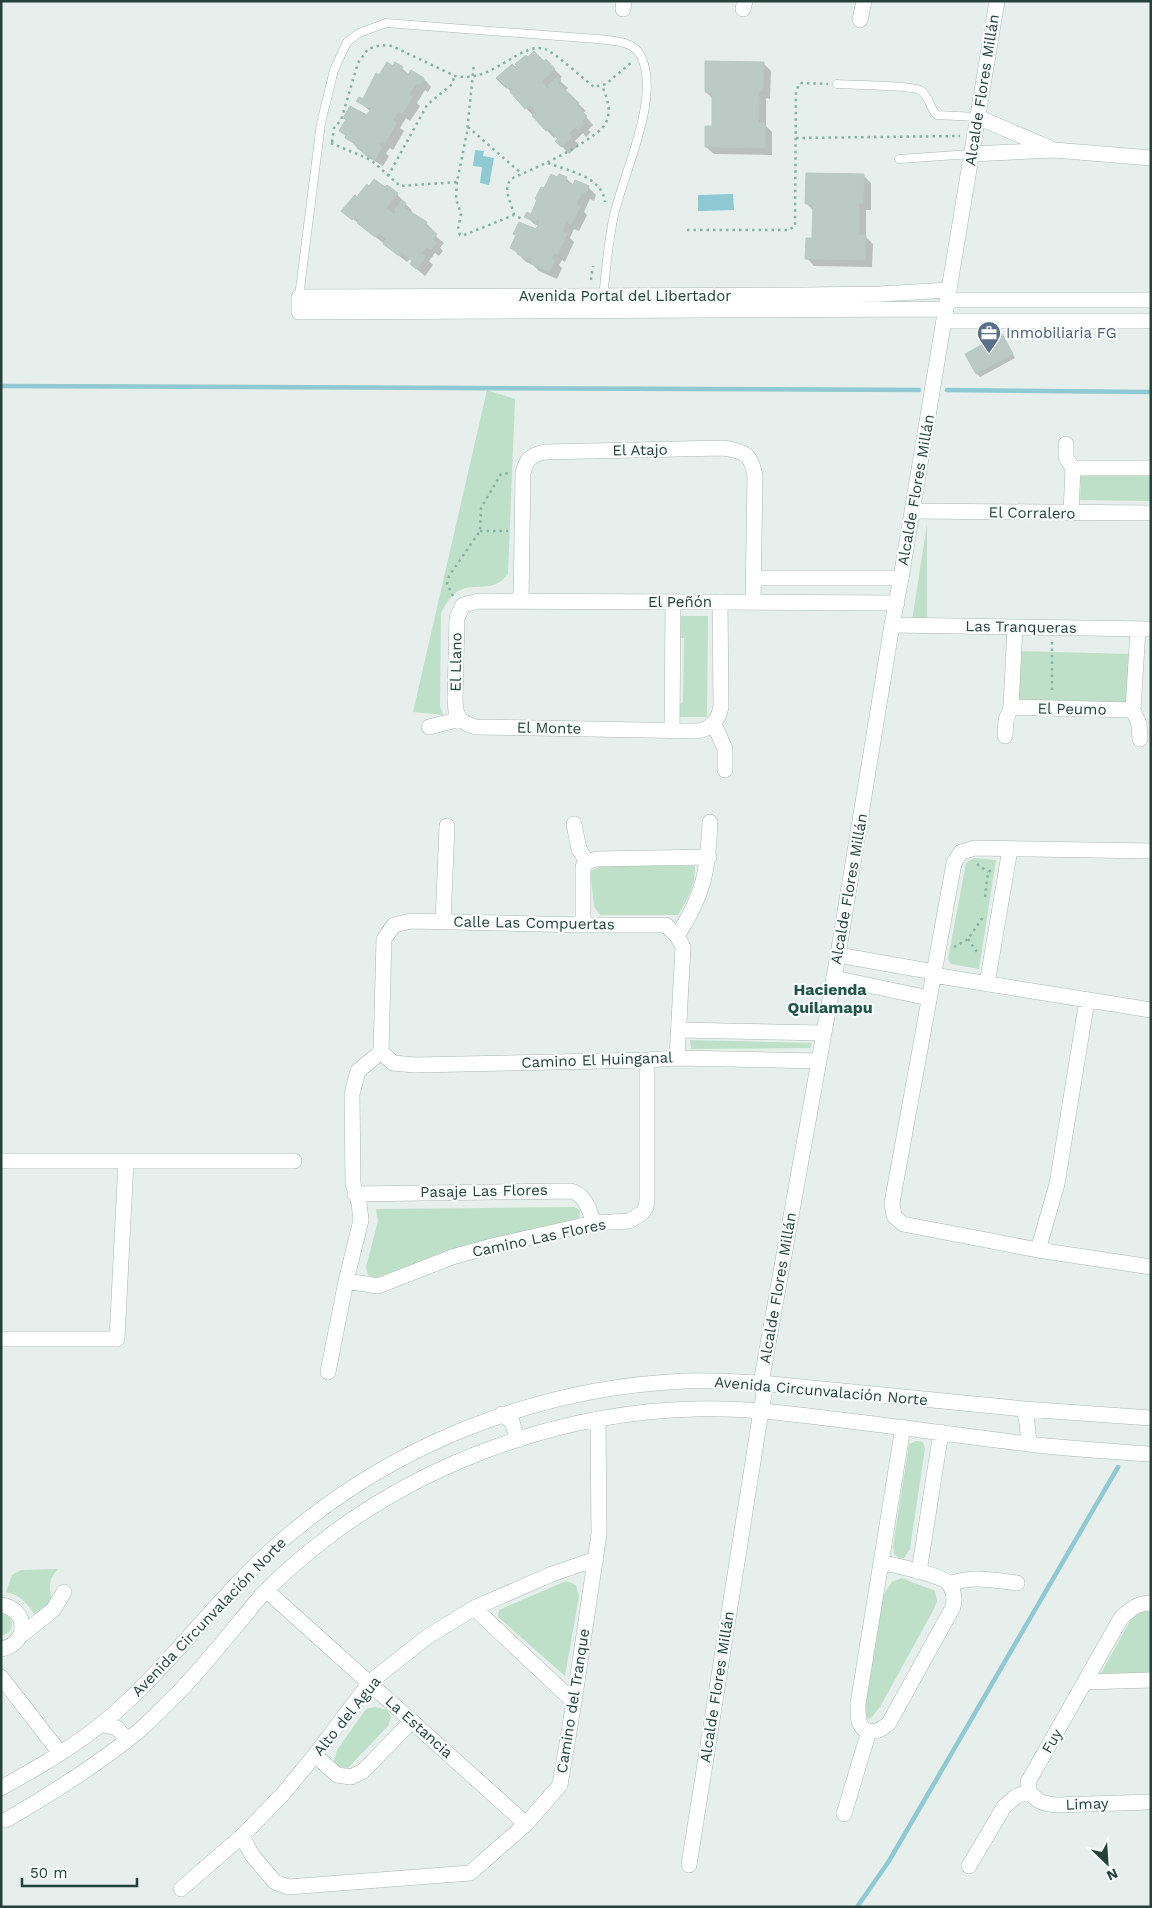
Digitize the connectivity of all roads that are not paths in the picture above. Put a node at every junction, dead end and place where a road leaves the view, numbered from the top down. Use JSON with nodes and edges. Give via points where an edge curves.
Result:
{"nodes":[{"id":1,"x":864,"y":1,"type":"edge"},
{"id":2,"x":997,"y":1,"type":"edge"},
{"id":3,"x":860,"y":20,"type":"dead end"},
{"id":4,"x":837,"y":84,"type":"road end"},
{"id":5,"x":977,"y":117,"type":"junction"},
{"id":6,"x":1054,"y":150,"type":"junction"},
{"id":7,"x":971,"y":154,"type":"junction"},
{"id":8,"x":1151,"y":158,"type":"edge"},
{"id":9,"x":898,"y":159,"type":"dead end"},
{"id":10,"x":596,"y":296,"type":"junction"},
{"id":11,"x":299,"y":297,"type":"junction"},
{"id":12,"x":1151,"y":300,"type":"edge"},
{"id":13,"x":947,"y":305,"type":"junction"},
{"id":14,"x":602,"y":311,"type":"junction"},
{"id":15,"x":1151,"y":320,"type":"edge"},
{"id":16,"x":1066,"y":444,"type":"dead end"},
{"id":17,"x":1073,"y":468,"type":"junction"},
{"id":18,"x":1151,"y":468,"type":"edge"},
{"id":19,"x":913,"y":511,"type":"junction"},
{"id":20,"x":1071,"y":513,"type":"junction"},
{"id":21,"x":1151,"y":514,"type":"edge"},
{"id":22,"x":754,"y":578,"type":"junction"},
{"id":23,"x":902,"y":578,"type":"junction"},
{"id":24,"x":521,"y":601,"type":"junction"},
{"id":25,"x":673,"y":602,"type":"junction"},
{"id":26,"x":720,"y":602,"type":"junction"},
{"id":27,"x":753,"y":602,"type":"junction"},
{"id":28,"x":897,"y":603,"type":"junction"},
{"id":29,"x":461,"y":608,"type":"joint"},
{"id":30,"x":892,"y":625,"type":"junction"},
{"id":31,"x":1015,"y":627,"type":"junction"},
{"id":32,"x":1144,"y":629,"type":"edge"},
{"id":33,"x":1011,"y":707,"type":"junction"},
{"id":34,"x":1133,"y":710,"type":"junction"},
{"id":35,"x":460,"y":719,"type":"junction"},
{"id":36,"x":714,"y":724,"type":"junction"},
{"id":37,"x":429,"y":727,"type":"dead end"},
{"id":38,"x":672,"y":730,"type":"junction"},
{"id":39,"x":1005,"y":736,"type":"dead end"},
{"id":40,"x":1140,"y":739,"type":"dead end"},
{"id":41,"x":725,"y":770,"type":"dead end"},
{"id":42,"x":710,"y":822,"type":"dead end"},
{"id":43,"x":574,"y":824,"type":"dead end"},
{"id":44,"x":447,"y":826,"type":"dead end"},
{"id":45,"x":1151,"y":851,"type":"edge"},
{"id":46,"x":1009,"y":855,"type":"junction"},
{"id":47,"x":708,"y":857,"type":"junction"},
{"id":48,"x":587,"y":862,"type":"junction"},
{"id":49,"x":443,"y":921,"type":"junction"},
{"id":50,"x":583,"y":925,"type":"junction"},
{"id":51,"x":677,"y":936,"type":"junction"},
{"id":52,"x":838,"y":955,"type":"junction"},
{"id":53,"x":934,"y":969,"type":"junction"},
{"id":54,"x":834,"y":978,"type":"junction"},
{"id":55,"x":987,"y":984,"type":"junction"},
{"id":56,"x":929,"y":998,"type":"junction"},
{"id":57,"x":1087,"y":1000,"type":"junction"},
{"id":58,"x":1151,"y":1010,"type":"edge"},
{"id":59,"x":679,"y":1030,"type":"junction"},
{"id":60,"x":823,"y":1033,"type":"junction"},
{"id":61,"x":381,"y":1052,"type":"junction"},
{"id":62,"x":677,"y":1058,"type":"junction"},
{"id":63,"x":647,"y":1060,"type":"junction"},
{"id":64,"x":818,"y":1061,"type":"junction"},
{"id":65,"x":1,"y":1161,"type":"edge"},
{"id":66,"x":126,"y":1161,"type":"junction"},
{"id":67,"x":294,"y":1162,"type":"dead end"},
{"id":68,"x":355,"y":1194,"type":"junction"},
{"id":69,"x":594,"y":1223,"type":"junction"},
{"id":70,"x":1038,"y":1250,"type":"junction"},
{"id":71,"x":1151,"y":1266,"type":"edge"},
{"id":72,"x":346,"y":1281,"type":"junction"},
{"id":73,"x":1,"y":1339,"type":"edge"},
{"id":74,"x":328,"y":1372,"type":"dead end"},
{"id":75,"x":761,"y":1383,"type":"junction"},
{"id":76,"x":1024,"y":1409,"type":"junction"},
{"id":77,"x":761,"y":1411,"type":"junction"},
{"id":78,"x":502,"y":1414,"type":"junction"},
{"id":79,"x":1151,"y":1418,"type":"edge"},
{"id":80,"x":598,"y":1419,"type":"junction"},
{"id":81,"x":902,"y":1427,"type":"junction"},
{"id":82,"x":941,"y":1432,"type":"junction"},
{"id":83,"x":518,"y":1440,"type":"junction"},
{"id":84,"x":1029,"y":1444,"type":"junction"},
{"id":85,"x":1151,"y":1454,"type":"edge"},
{"id":86,"x":596,"y":1559,"type":"junction"},
{"id":87,"x":881,"y":1562,"type":"junction"},
{"id":88,"x":919,"y":1572,"type":"junction"},
{"id":89,"x":1017,"y":1583,"type":"dead end"},
{"id":90,"x":948,"y":1584,"type":"junction"},
{"id":91,"x":267,"y":1590,"type":"junction"},
{"id":92,"x":64,"y":1592,"type":"dead end"},
{"id":93,"x":1151,"y":1603,"type":"edge"},
{"id":94,"x":1,"y":1604,"type":"edge"},
{"id":95,"x":474,"y":1608,"type":"junction"},
{"id":96,"x":20,"y":1636,"type":"junction"},
{"id":97,"x":1,"y":1648,"type":"edge"},
{"id":98,"x":1,"y":1677,"type":"edge"},
{"id":99,"x":1151,"y":1680,"type":"edge"},
{"id":100,"x":370,"y":1682,"type":"junction"},
{"id":101,"x":1085,"y":1682,"type":"junction"},
{"id":102,"x":574,"y":1702,"type":"junction"},
{"id":103,"x":412,"y":1721,"type":"junction"},
{"id":104,"x":101,"y":1724,"type":"junction"},
{"id":105,"x":869,"y":1731,"type":"junction"},
{"id":106,"x":127,"y":1740,"type":"junction"},
{"id":107,"x":60,"y":1753,"type":"junction"},
{"id":108,"x":315,"y":1755,"type":"junction"},
{"id":109,"x":1,"y":1788,"type":"edge"},
{"id":110,"x":1029,"y":1791,"type":"junction"},
{"id":111,"x":1151,"y":1802,"type":"edge"},
{"id":112,"x":844,"y":1814,"type":"dead end"},
{"id":113,"x":6,"y":1820,"type":"dead end"},
{"id":114,"x":526,"y":1824,"type":"junction"},
{"id":115,"x":242,"y":1836,"type":"junction"},
{"id":116,"x":689,"y":1865,"type":"dead end"},
{"id":117,"x":969,"y":1866,"type":"dead end"},
{"id":118,"x":181,"y":1889,"type":"dead end"}],
"edges":[{"from":1,"to":3,"type":"street"},
{"from":2,"to":5,"type":"street","name":"Alcalde Flores Millán"},
{"from":4,"to":5,"type":"lane","via":[[915,88],[927,97],[937,115]]},
{"from":5,"to":6,"type":"street"},
{"from":5,"to":7,"type":"street","name":"Alcalde Flores Millán"},
{"from":6,"to":7,"type":"street"},
{"from":6,"to":8,"type":"street"},
{"from":7,"to":9,"type":"lane"},
{"from":7,"to":13,"type":"street","name":"Alcalde Flores Millán"},
{"from":10,"to":11,"type":"street","name":"Avenida Portal del Libertador"},
{"from":10,"to":11,"type":"lane","via":[[646,97],[645,71],[640,54],[628,43],[597,38],[386,23],[359,33],[346,42],[334,70],[321,123]]},
{"from":10,"to":13,"type":"street","name":"Avenida Portal del Libertador","via":[[880,294]]},
{"from":10,"to":14,"type":"lane"},
{"from":11,"to":14,"type":"street","name":"Avenida Portal del Libertador","via":[[299,312]]},
{"from":12,"to":13,"type":"street","name":"Avenida Portal del Libertador"},
{"from":13,"to":14,"type":"street","name":"Avenida Portal del Libertador"},
{"from":13,"to":15,"type":"street","name":"Avenida Portal del Libertador"},
{"from":13,"to":19,"type":"street","name":"Alcalde Flores Millán"},
{"from":16,"to":17,"type":"street","via":[[1066,458]]},
{"from":17,"to":18,"type":"street"},
{"from":17,"to":20,"type":"street"},
{"from":19,"to":20,"type":"street","name":"El Corralero"},
{"from":19,"to":23,"type":"street","name":"Alcalde Flores Millán"},
{"from":20,"to":21,"type":"street","name":"El Corralero"},
{"from":22,"to":23,"type":"street"},
{"from":22,"to":24,"type":"street","name":"El Atajo","via":[[755,476],[748,455],[723,448],[545,452],[528,458],[523,473]]},
{"from":22,"to":27,"type":"street","name":"El Atajo"},
{"from":23,"to":28,"type":"street","name":"Alcalde Flores Millán"},
{"from":24,"to":25,"type":"street","name":"El Peñón"},
{"from":24,"to":29,"type":"street","name":"El Peñón","via":[[479,600]]},
{"from":25,"to":26,"type":"street","name":"El Peñón"},
{"from":25,"to":38,"type":"street"},
{"from":26,"to":27,"type":"street","name":"El Peñón"},
{"from":26,"to":36,"type":"street","via":[[721,707]]},
{"from":27,"to":28,"type":"street","name":"El Peñón"},
{"from":28,"to":30,"type":"street","name":"Alcalde Flores Millán"},
{"from":29,"to":35,"type":"street","name":"El Llano","via":[[457,618],[455,700]]},
{"from":30,"to":31,"type":"street","name":"Las Tranqueras"},
{"from":30,"to":52,"type":"street","name":"Alcalde Flores Millán"},
{"from":31,"to":32,"type":"street","name":"Las Tranqueras"},
{"from":31,"to":33,"type":"street"},
{"from":32,"to":34,"type":"street"},
{"from":33,"to":34,"type":"street","name":"El Peumo"},
{"from":33,"to":39,"type":"street"},
{"from":34,"to":40,"type":"street","via":[[1139,724]]},
{"from":35,"to":37,"type":"street"},
{"from":35,"to":38,"type":"street","name":"El Monte","via":[[476,727]]},
{"from":36,"to":38,"type":"street","name":"El Monte","via":[[706,729]]},
{"from":36,"to":41,"type":"street","via":[[725,749]]},
{"from":42,"to":47,"type":"street"},
{"from":43,"to":48,"type":"street","via":[[579,850]]},
{"from":44,"to":49,"type":"street"},
{"from":45,"to":46,"type":"street"},
{"from":46,"to":53,"type":"street","via":[[975,848],[961,852],[954,863]]},
{"from":46,"to":55,"type":"street"},
{"from":47,"to":48,"type":"street","via":[[596,859]]},
{"from":47,"to":51,"type":"street","via":[[703,885],[688,920]]},
{"from":48,"to":50,"type":"street","via":[[583,867]]},
{"from":49,"to":50,"type":"street","name":"Calle Las Compuertas"},
{"from":49,"to":61,"type":"street","name":"Calle Las Compuertas","via":[[411,921],[394,925],[384,939]]},
{"from":50,"to":51,"type":"street","name":"Calle Las Compuertas","via":[[666,926]]},
{"from":51,"to":59,"type":"street","via":[[683,947]]},
{"from":52,"to":53,"type":"street"},
{"from":52,"to":54,"type":"street","name":"Alcalde Flores Millán"},
{"from":53,"to":55,"type":"street"},
{"from":53,"to":56,"type":"street"},
{"from":54,"to":56,"type":"street"},
{"from":54,"to":60,"type":"street","name":"Alcalde Flores Millán"},
{"from":55,"to":57,"type":"street"},
{"from":56,"to":70,"type":"street","via":[[892,1203],[894,1216],[903,1224]]},
{"from":57,"to":58,"type":"street"},
{"from":57,"to":70,"type":"street","via":[[1057,1184]]},
{"from":59,"to":60,"type":"street","name":"Camino El Huinganal"},
{"from":59,"to":62,"type":"street"},
{"from":60,"to":64,"type":"street","name":"Alcalde Flores Millán"},
{"from":61,"to":63,"type":"street","name":"Camino El Huinganal","via":[[392,1063],[415,1065]]},
{"from":61,"to":68,"type":"street","via":[[358,1071],[352,1094]]},
{"from":62,"to":63,"type":"street","name":"Camino El Huinganal"},
{"from":62,"to":64,"type":"street","name":"Camino El Huinganal"},
{"from":63,"to":69,"type":"street","name":"Camino Las Flores","via":[[646,1207],[637,1218],[629,1221]]},
{"from":64,"to":75,"type":"street","name":"Alcalde Flores Millán"},
{"from":65,"to":66,"type":"street"},
{"from":66,"to":67,"type":"street"},
{"from":66,"to":73,"type":"street","via":[[117,1339]]},
{"from":68,"to":69,"type":"street","name":"Pasaje Las Flores","via":[[571,1191],[583,1198]]},
{"from":68,"to":72,"type":"street","via":[[361,1220]]},
{"from":69,"to":72,"type":"street","name":"Camino Las Flores","via":[[460,1255],[378,1286]]},
{"from":70,"to":71,"type":"street"},
{"from":72,"to":74,"type":"street"},
{"from":75,"to":76,"type":"street","name":"Avenida Circunvalación Norte"},
{"from":75,"to":77,"type":"street","name":"Alcalde Flores Millán","via":[[764,1395]]},
{"from":75,"to":78,"type":"street","name":"Avenida Circunvalación Norte","via":[[686,1381],[612,1388]]},
{"from":76,"to":79,"type":"street","name":"Avenida Circunvalación Norte"},
{"from":76,"to":84,"type":"street"},
{"from":77,"to":80,"type":"street","name":"Avenida Circunvalación Norte","via":[[679,1410]]},
{"from":77,"to":81,"type":"street","name":"Avenida Circunvalación Norte"},
{"from":77,"to":116,"type":"street","name":"Alcalde Flores Millán"},
{"from":78,"to":83,"type":"street","via":[[512,1422]]},
{"from":78,"to":104,"type":"street","name":"Avenida Circunvalación Norte","via":[[395,1462],[298,1527],[241,1580],[156,1672]]},
{"from":80,"to":83,"type":"street","name":"Avenida Circunvalación Norte"},
{"from":80,"to":86,"type":"street","name":"Camino del Tranque","via":[[599,1534]]},
{"from":81,"to":82,"type":"street","name":"Avenida Circunvalación Norte"},
{"from":81,"to":87,"type":"street"},
{"from":82,"to":84,"type":"street","name":"Avenida Circunvalación Norte"},
{"from":82,"to":88,"type":"street"},
{"from":83,"to":91,"type":"street","name":"Avenida Circunvalación Norte","via":[[449,1466],[384,1499],[323,1541]]},
{"from":84,"to":85,"type":"street","name":"Avenida Circunvalación Norte"},
{"from":86,"to":95,"type":"street","name":"Alto del Agua"},
{"from":86,"to":102,"type":"street","name":"Camino del Tranque"},
{"from":87,"to":88,"type":"street"},
{"from":87,"to":105,"type":"street","via":[[858,1704],[860,1722]]},
{"from":88,"to":90,"type":"street","via":[[943,1579]]},
{"from":89,"to":90,"type":"street","via":[[978,1578]]},
{"from":90,"to":105,"type":"street","via":[[954,1596],[953,1607],[889,1722],[880,1730]]},
{"from":91,"to":100,"type":"street","name":"La Estancia"},
{"from":91,"to":106,"type":"street","name":"Avenida Circunvalación Norte","via":[[179,1692]]},
{"from":92,"to":96,"type":"street","via":[[53,1610]]},
{"from":93,"to":101,"type":"street","name":"Fuy","via":[[1141,1603],[1121,1618]]},
{"from":94,"to":96,"type":"street","via":[[9,1606],[20,1616]]},
{"from":95,"to":100,"type":"street","name":"Alto del Agua","via":[[427,1637]]},
{"from":95,"to":102,"type":"street"},
{"from":96,"to":97,"type":"street","via":[[10,1647]]},
{"from":98,"to":107,"type":"street"},
{"from":99,"to":101,"type":"street"},
{"from":100,"to":103,"type":"street","name":"La Estancia"},
{"from":100,"to":108,"type":"street","name":"Alto del Agua"},
{"from":101,"to":110,"type":"street","name":"Fuy","via":[[1028,1782]]},
{"from":102,"to":114,"type":"street","name":"Camino del Tranque","via":[[560,1785]]},
{"from":103,"to":108,"type":"street","via":[[363,1771],[351,1777],[337,1775]]},
{"from":103,"to":114,"type":"street","name":"La Estancia"},
{"from":104,"to":106,"type":"street","via":[[117,1728]]},
{"from":104,"to":107,"type":"street","name":"Avenida Circunvalación Norte"},
{"from":105,"to":112,"type":"street"},
{"from":106,"to":113,"type":"street","name":"Avenida Circunvalación Norte","via":[[92,1767]]},
{"from":107,"to":109,"type":"street","name":"Avenida Circunvalación Norte"},
{"from":108,"to":115,"type":"street","name":"Alto del Agua"},
{"from":110,"to":111,"type":"street","name":"Limay","via":[[1035,1800],[1044,1804]]},
{"from":110,"to":117,"type":"street","via":[[1004,1806]]},
{"from":114,"to":115,"type":"street","name":"Camino del Tranque","via":[[470,1872],[288,1886],[274,1882],[252,1855]]},
{"from":115,"to":118,"type":"street","name":"Alto del Agua"}]}
